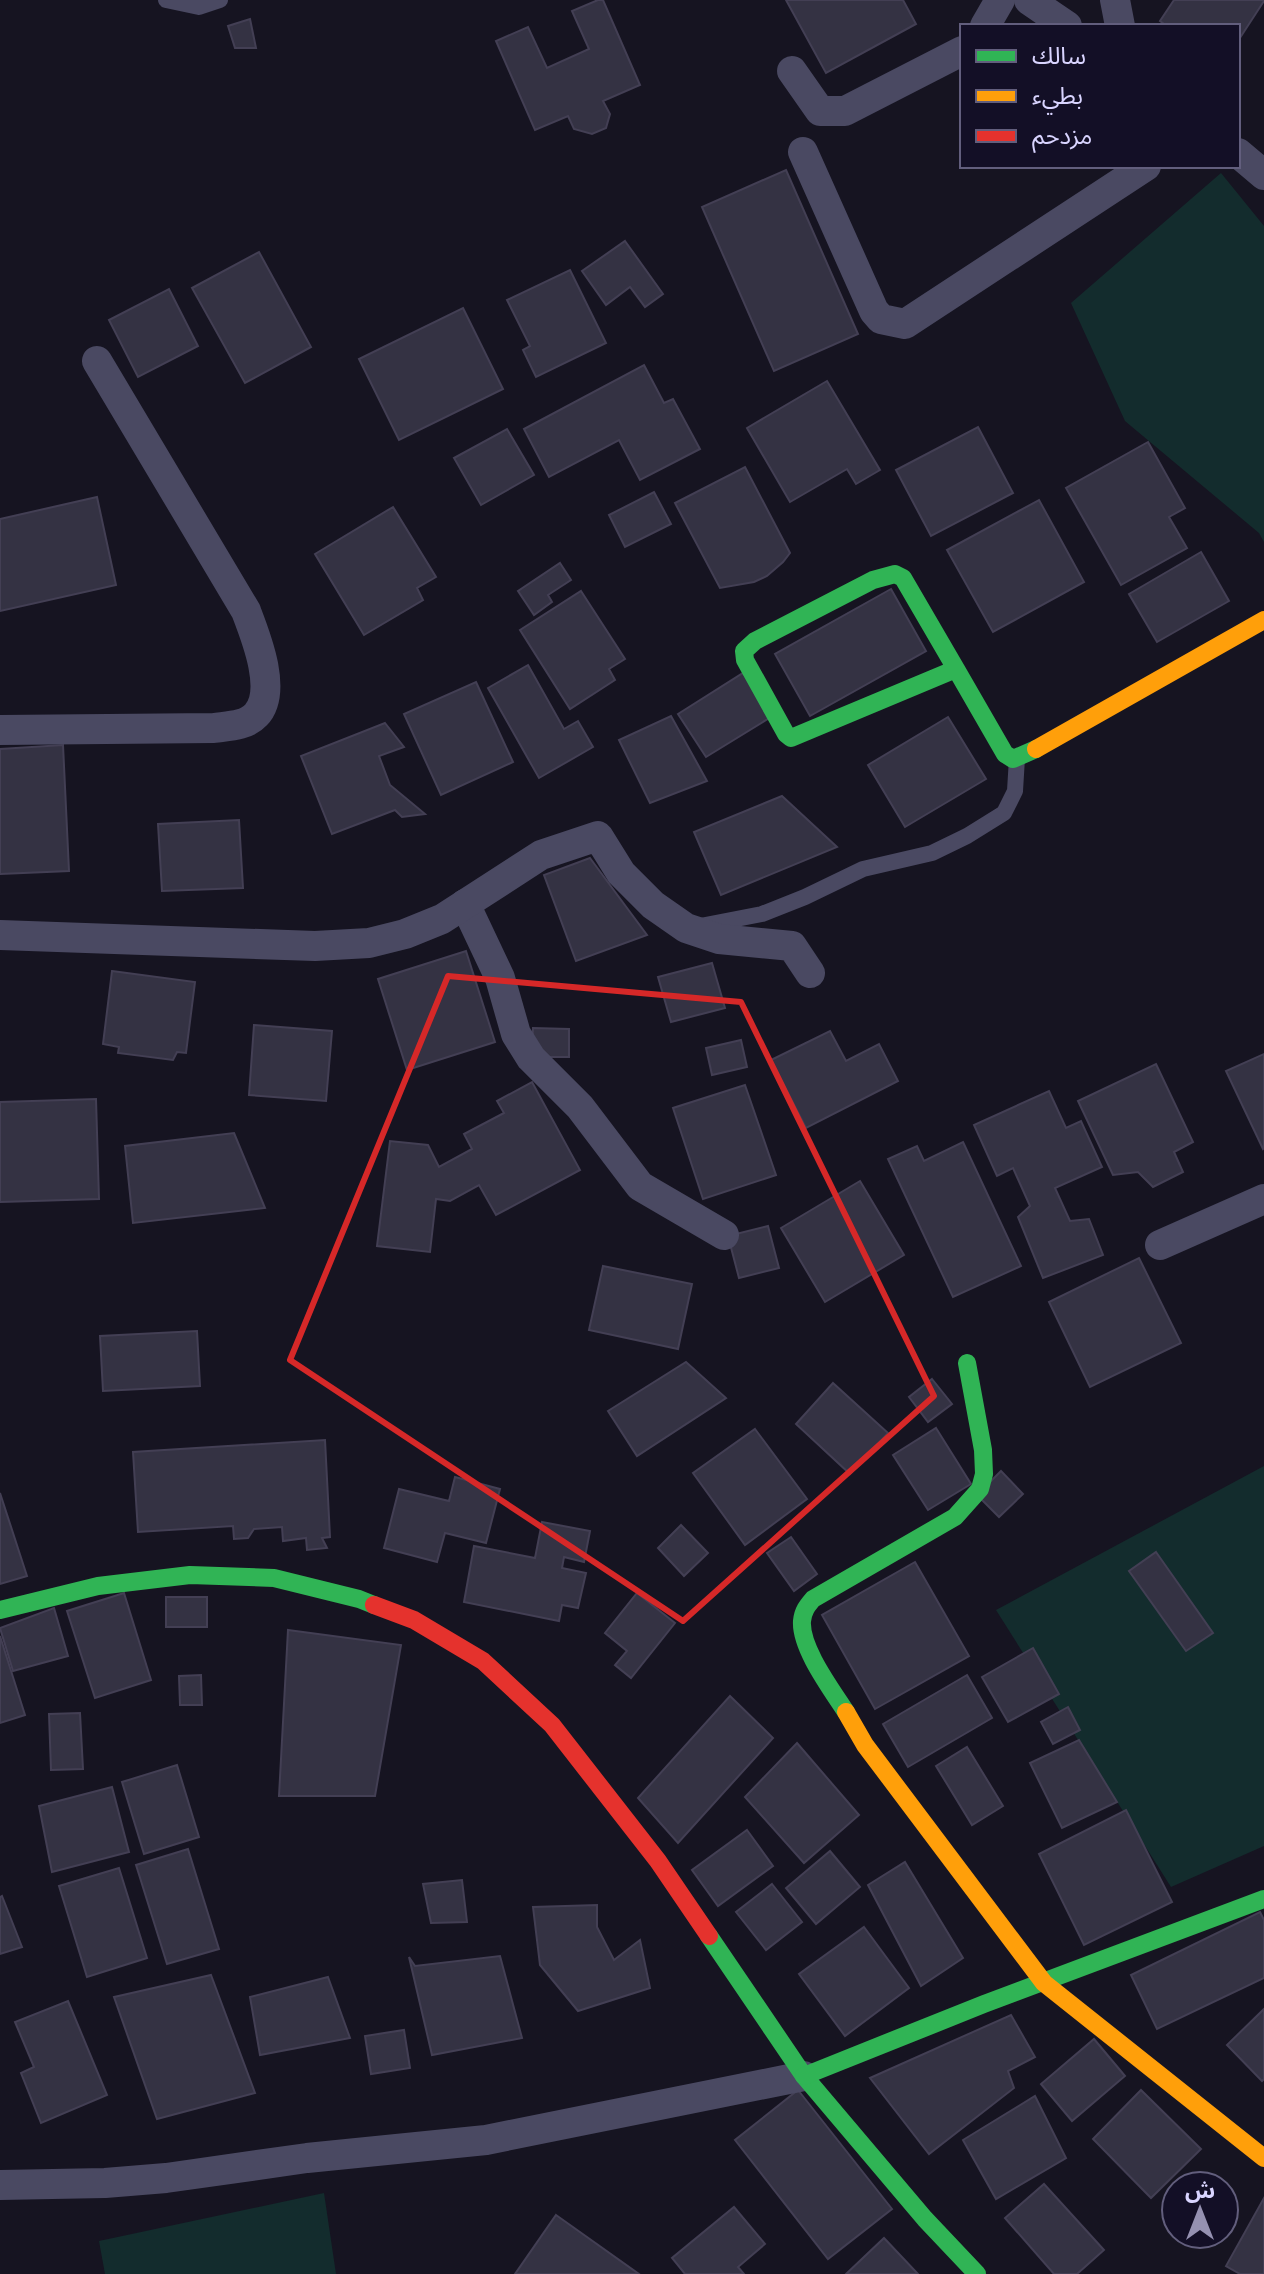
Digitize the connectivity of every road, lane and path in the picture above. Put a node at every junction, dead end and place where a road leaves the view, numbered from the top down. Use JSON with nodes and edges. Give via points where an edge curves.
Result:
{"nodes":[{"id":1,"x":166,"y":0,"type":"edge"},
{"id":2,"x":220,"y":0,"type":"edge"},
{"id":3,"x":1000,"y":0,"type":"edge"},
{"id":4,"x":1029,"y":0,"type":"edge"},
{"id":5,"x":1115,"y":0,"type":"edge"},
{"id":6,"x":986,"y":24,"type":"edge"},
{"id":7,"x":1064,"y":24,"type":"edge"},
{"id":8,"x":1120,"y":24,"type":"edge"},
{"id":9,"x":960,"y":52,"type":"edge"},
{"id":10,"x":792,"y":71,"type":"dead end"},
{"id":11,"x":803,"y":152,"type":"dead end"},
{"id":12,"x":1143,"y":168,"type":"edge"},
{"id":13,"x":97,"y":361,"type":"dead end"},
{"id":14,"x":1264,"y":620,"type":"edge"},
{"id":15,"x":956,"y":669,"type":"junction"},
{"id":16,"x":0,"y":730,"type":"edge"},
{"id":17,"x":1017,"y":758,"type":"junction"},
{"id":18,"x":465,"y":904,"type":"junction"},
{"id":19,"x":686,"y":928,"type":"junction"},
{"id":20,"x":0,"y":935,"type":"edge"},
{"id":21,"x":810,"y":973,"type":"dead end"},
{"id":22,"x":1264,"y":1199,"type":"edge"},
{"id":23,"x":724,"y":1235,"type":"dead end"},
{"id":24,"x":1160,"y":1245,"type":"dead end"},
{"id":25,"x":967,"y":1363,"type":"dead end"},
{"id":26,"x":0,"y":1610,"type":"edge"},
{"id":27,"x":1264,"y":1899,"type":"edge"},
{"id":28,"x":1044,"y":1983,"type":"junction"},
{"id":29,"x":804,"y":2076,"type":"junction"},
{"id":30,"x":1264,"y":2158,"type":"edge"},
{"id":31,"x":0,"y":2185,"type":"edge"},
{"id":32,"x":977,"y":2274,"type":"edge"}],
"edges":[{"from":1,"to":2,"type":"lane","via":[[199,7]]},
{"from":3,"to":6,"type":"street"},
{"from":4,"to":7,"type":"street"},
{"from":5,"to":8,"type":"street"},
{"from":9,"to":10,"type":"street","via":[[845,111],[820,111]]},
{"from":11,"to":12,"type":"street","via":[[874,311],[881,319],[905,324]]},
{"from":13,"to":16,"type":"street","via":[[246,611],[261,656],[263,703],[255,717],[214,728]]},
{"from":14,"to":17,"type":"street"},
{"from":15,"to":15,"type":"street","via":[[903,578],[895,574],[873,580],[744,651],[791,738]]},
{"from":15,"to":17,"type":"street","via":[[1005,754]]},
{"from":17,"to":19,"type":"lane","via":[[1015,791],[1004,813],[967,836],[932,853],[863,869],[762,914]]},
{"from":18,"to":19,"type":"street","via":[[541,855],[598,836],[621,873]]},
{"from":18,"to":20,"type":"street","via":[[442,919],[369,943],[315,946]]},
{"from":18,"to":23,"type":"street","via":[[500,978],[516,1034],[531,1058],[580,1107],[640,1186]]},
{"from":19,"to":21,"type":"street","via":[[719,939],[792,946]]},
{"from":22,"to":24,"type":"street"},
{"from":25,"to":28,"type":"street","via":[[983,1450],[980,1489],[955,1517],[813,1599],[805,1608],[803,1634],[865,1745]]},
{"from":26,"to":29,"type":"street","via":[[98,1586],[190,1575],[274,1578],[359,1599],[414,1620],[483,1661],[552,1725],[658,1861]]},
{"from":27,"to":28,"type":"street"},
{"from":28,"to":29,"type":"street"},
{"from":28,"to":30,"type":"street"},
{"from":29,"to":31,"type":"street","via":[[486,2140],[166,2178]]},
{"from":29,"to":32,"type":"street"}]}
